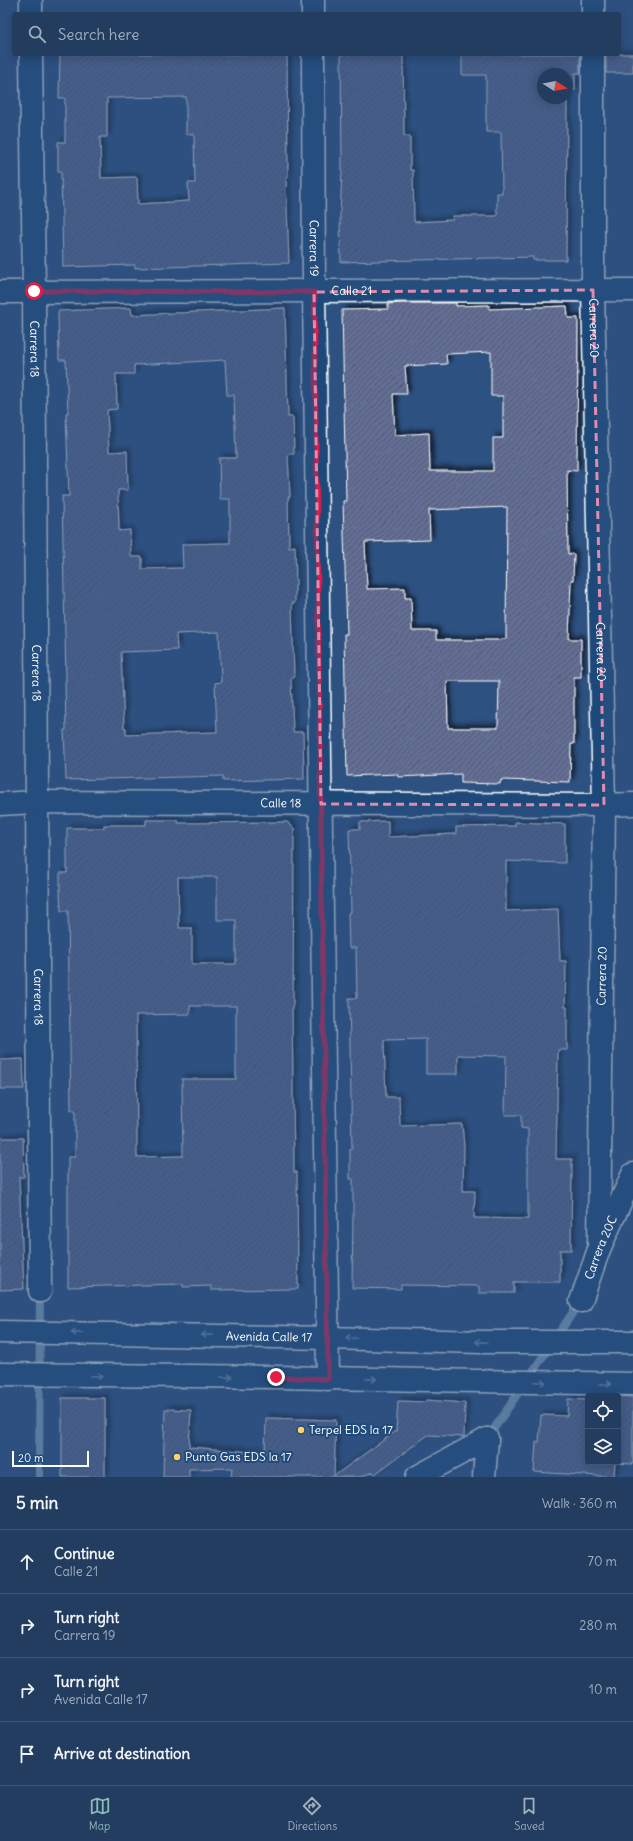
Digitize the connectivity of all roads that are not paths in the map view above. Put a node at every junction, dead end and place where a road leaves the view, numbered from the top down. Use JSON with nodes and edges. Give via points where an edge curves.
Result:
{"nodes":[{"id":1,"x":31,"y":0,"type":"edge"},
{"id":2,"x":313,"y":0,"type":"edge"},
{"id":3,"x":593,"y":0,"type":"edge"},
{"id":4,"x":31,"y":12,"type":"edge"},
{"id":5,"x":313,"y":12,"type":"edge"},
{"id":6,"x":593,"y":12,"type":"edge"},
{"id":7,"x":31,"y":56,"type":"edge"},
{"id":8,"x":313,"y":56,"type":"edge"},
{"id":9,"x":593,"y":56,"type":"edge"},
{"id":10,"x":593,"y":290,"type":"junction"},
{"id":11,"x":633,"y":290,"type":"edge"},
{"id":12,"x":34,"y":291,"type":"junction"},
{"id":13,"x":0,"y":292,"type":"edge"},
{"id":14,"x":314,"y":292,"type":"junction"},
{"id":15,"x":36,"y":802,"type":"junction"},
{"id":16,"x":0,"y":804,"type":"edge"},
{"id":17,"x":321,"y":804,"type":"junction"},
{"id":18,"x":633,"y":804,"type":"edge"},
{"id":19,"x":604,"y":805,"type":"junction"},
{"id":20,"x":633,"y":1174,"type":"edge"},
{"id":21,"x":599,"y":1249,"type":"junction"},
{"id":22,"x":40,"y":1291,"type":"dead end"},
{"id":23,"x":581,"y":1301,"type":"dead end"},
{"id":24,"x":0,"y":1332,"type":"edge"},
{"id":25,"x":327,"y":1338,"type":"junction"},
{"id":26,"x":633,"y":1342,"type":"edge"},
{"id":27,"x":0,"y":1374,"type":"edge"},
{"id":28,"x":328,"y":1379,"type":"junction"},
{"id":29,"x":633,"y":1384,"type":"edge"},
{"id":30,"x":417,"y":1477,"type":"edge"},
{"id":31,"x":484,"y":1477,"type":"edge"}],
"edges":[{"from":1,"to":4,"type":"street"},
{"from":2,"to":5,"type":"street"},
{"from":3,"to":6,"type":"street"},
{"from":7,"to":12,"type":"street","name":"Carrera 18"},
{"from":8,"to":14,"type":"street","name":"Carrera 19"},
{"from":9,"to":10,"type":"street","name":"Carrera 20"},
{"from":10,"to":11,"type":"street","name":"Calle 21"},
{"from":10,"to":14,"type":"street","name":"Calle 21"},
{"from":10,"to":19,"type":"street","name":"Carrera 20"},
{"from":12,"to":13,"type":"street","name":"Calle 21"},
{"from":12,"to":14,"type":"street","name":"Calle 21"},
{"from":12,"to":15,"type":"street","name":"Carrera 18"},
{"from":14,"to":17,"type":"street","name":"Carrera 19"},
{"from":15,"to":16,"type":"street","name":"Calle 18"},
{"from":15,"to":17,"type":"street","name":"Calle 18"},
{"from":15,"to":22,"type":"street","name":"Carrera 18"},
{"from":17,"to":19,"type":"street","name":"Calle 18"},
{"from":17,"to":25,"type":"street","name":"Carrera 19"},
{"from":18,"to":19,"type":"street","name":"Calle 18"},
{"from":19,"to":21,"type":"street","name":"Carrera 20"},
{"from":20,"to":21,"type":"street","name":"Carrera 20C"},
{"from":21,"to":23,"type":"street","name":"Carrera 20C"},
{"from":25,"to":24,"type":"street","name":"Avenida Calle 17","one_way":true},
{"from":26,"to":25,"type":"street","name":"Avenida Calle 17","one_way":true},
{"from":25,"to":28,"type":"street","name":"Carrera 19"},
{"from":27,"to":28,"type":"street","one_way":true},
{"from":28,"to":29,"type":"street","one_way":true},
{"from":30,"to":31,"type":"street","via":[[486,1439]]}]}
